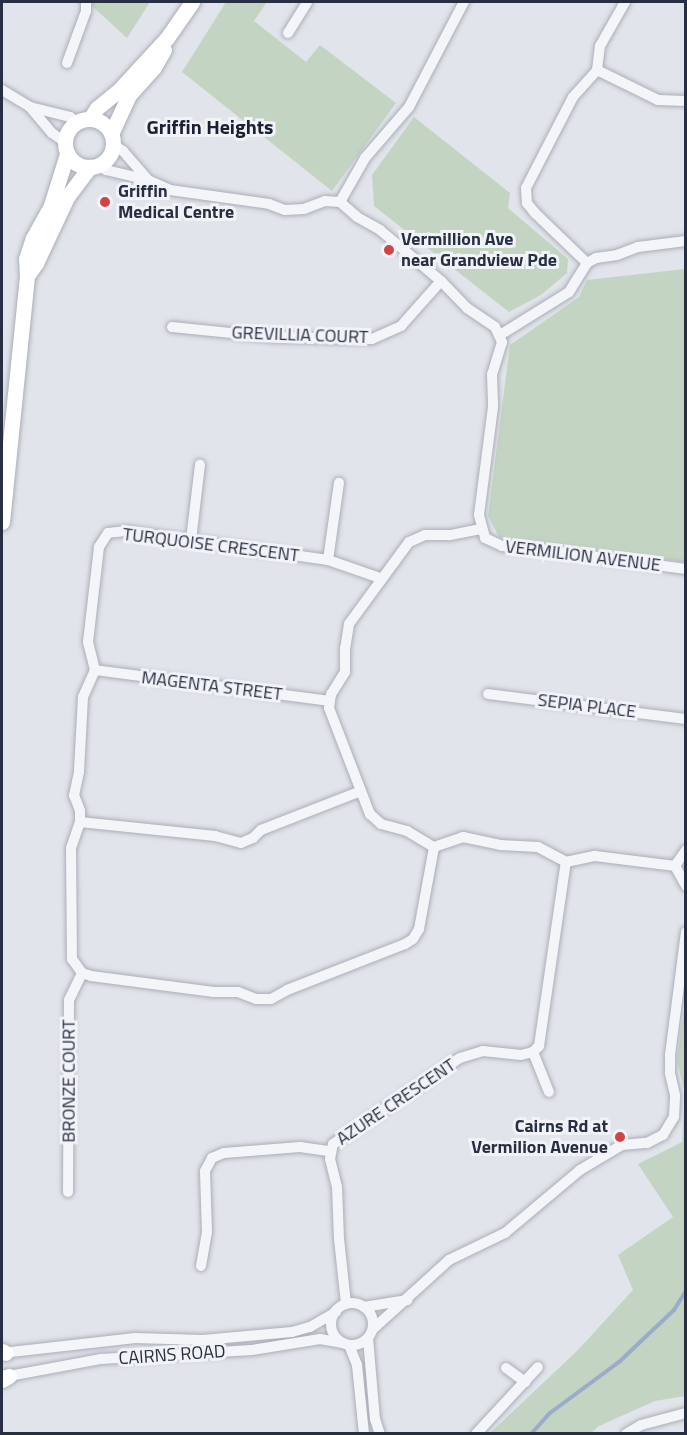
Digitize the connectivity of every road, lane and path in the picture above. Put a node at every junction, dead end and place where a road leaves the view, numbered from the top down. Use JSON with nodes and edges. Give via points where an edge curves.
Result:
{"nodes":[{"id":1,"x":86,"y":2,"type":"edge"},
{"id":2,"x":192,"y":2,"type":"edge"},
{"id":3,"x":307,"y":2,"type":"edge"},
{"id":4,"x":464,"y":2,"type":"edge"},
{"id":5,"x":625,"y":2,"type":"edge"},
{"id":6,"x":288,"y":33,"type":"dead end"},
{"id":7,"x":168,"y":38,"type":"junction"},
{"id":8,"x":67,"y":63,"type":"dead end"},
{"id":9,"x":597,"y":70,"type":"junction"},
{"id":10,"x":2,"y":90,"type":"edge"},
{"id":11,"x":686,"y":101,"type":"edge"},
{"id":12,"x":30,"y":107,"type":"junction"},
{"id":13,"x":84,"y":121,"type":"junction"},
{"id":14,"x":112,"y":139,"type":"junction"},
{"id":15,"x":66,"y":148,"type":"junction"},
{"id":16,"x":95,"y":166,"type":"junction"},
{"id":17,"x":148,"y":180,"type":"junction"},
{"id":18,"x":340,"y":202,"type":"junction"},
{"id":19,"x":686,"y":241,"type":"edge"},
{"id":20,"x":587,"y":263,"type":"junction"},
{"id":21,"x":27,"y":276,"type":"junction"},
{"id":22,"x":441,"y":281,"type":"junction"},
{"id":23,"x":172,"y":327,"type":"dead end"},
{"id":24,"x":500,"y":335,"type":"junction"},
{"id":25,"x":200,"y":465,"type":"dead end"},
{"id":26,"x":339,"y":483,"type":"dead end"},
{"id":27,"x":2,"y":522,"type":"edge"},
{"id":28,"x":481,"y":529,"type":"junction"},
{"id":29,"x":191,"y":540,"type":"junction"},
{"id":30,"x":328,"y":560,"type":"junction"},
{"id":31,"x":686,"y":569,"type":"edge"},
{"id":32,"x":380,"y":578,"type":"junction"},
{"id":33,"x":95,"y":670,"type":"junction"},
{"id":34,"x":488,"y":694,"type":"dead end"},
{"id":35,"x":329,"y":700,"type":"junction"},
{"id":36,"x":686,"y":719,"type":"edge"},
{"id":37,"x":361,"y":791,"type":"junction"},
{"id":38,"x":80,"y":822,"type":"junction"},
{"id":39,"x":434,"y":847,"type":"junction"},
{"id":40,"x":686,"y":850,"type":"edge"},
{"id":41,"x":566,"y":862,"type":"junction"},
{"id":42,"x":675,"y":866,"type":"junction"},
{"id":43,"x":686,"y":886,"type":"edge"},
{"id":44,"x":686,"y":932,"type":"edge"},
{"id":45,"x":82,"y":973,"type":"junction"},
{"id":46,"x":533,"y":1052,"type":"junction"},
{"id":47,"x":549,"y":1092,"type":"dead end"},
{"id":48,"x":330,"y":1151,"type":"junction"},
{"id":49,"x":68,"y":1192,"type":"dead end"},
{"id":50,"x":201,"y":1266,"type":"dead end"},
{"id":51,"x":407,"y":1300,"type":"junction"},
{"id":52,"x":346,"y":1304,"type":"junction"},
{"id":53,"x":364,"y":1307,"type":"junction"},
{"id":54,"x":336,"y":1312,"type":"junction"},
{"id":55,"x":370,"y":1334,"type":"junction"},
{"id":56,"x":346,"y":1344,"type":"junction"},
{"id":57,"x":3,"y":1352,"type":"edge"},
{"id":58,"x":538,"y":1367,"type":"dead end"},
{"id":59,"x":506,"y":1368,"type":"dead end"},
{"id":60,"x":4,"y":1377,"type":"edge"},
{"id":61,"x":525,"y":1382,"type":"junction"},
{"id":62,"x":686,"y":1413,"type":"edge"},
{"id":63,"x":364,"y":1434,"type":"edge"},
{"id":64,"x":380,"y":1434,"type":"edge"},
{"id":65,"x":476,"y":1434,"type":"edge"},
{"id":66,"x":626,"y":1434,"type":"edge"}],
"edges":[{"from":1,"to":8,"type":"street"},
{"from":2,"to":7,"type":"main road"},
{"from":3,"to":6,"type":"street"},
{"from":4,"to":18,"type":"street","via":[[409,107],[366,158]]},
{"from":5,"to":9,"type":"street","via":[[600,46]]},
{"from":7,"to":13,"type":"main road"},
{"from":7,"to":14,"type":"main road","via":[[162,56],[125,102]]},
{"from":9,"to":11,"type":"street","via":[[658,100]]},
{"from":9,"to":20,"type":"street","via":[[573,97],[526,188],[527,203],[535,213]]},
{"from":10,"to":12,"type":"street"},
{"from":12,"to":13,"type":"street"},
{"from":12,"to":15,"type":"street"},
{"from":13,"to":14,"type":"main road","via":[[103,124]]},
{"from":13,"to":15,"type":"main road","via":[[66,134]]},
{"from":14,"to":16,"type":"main road","via":[[109,156]]},
{"from":14,"to":17,"type":"street"},
{"from":15,"to":16,"type":"main road","via":[[77,164]]},
{"from":15,"to":21,"type":"main road","via":[[51,205],[29,249]]},
{"from":16,"to":17,"type":"street"},
{"from":16,"to":21,"type":"main road","via":[[67,197]]},
{"from":17,"to":18,"type":"street","via":[[177,192],[268,204],[285,210],[304,209],[325,201]]},
{"from":18,"to":22,"type":"street"},
{"from":19,"to":20,"type":"street","via":[[638,247]]},
{"from":20,"to":24,"type":"street","via":[[569,292]]},
{"from":21,"to":27,"type":"main road"},
{"from":22,"to":23,"type":"street","name":"GREVILLIA COURT","via":[[401,326],[372,339],[271,337]]},
{"from":22,"to":24,"type":"street","via":[[467,308],[490,321]]},
{"from":24,"to":28,"type":"street","name":"VERMILION AVENUE","via":[[501,351],[492,374],[494,407],[479,515]]},
{"from":25,"to":29,"type":"street"},
{"from":26,"to":30,"type":"street"},
{"from":28,"to":31,"type":"street","name":"VERMILION AVENUE","via":[[485,538],[502,546]]},
{"from":28,"to":32,"type":"street","via":[[416,537]]},
{"from":29,"to":30,"type":"street","name":"TURQUOISE CRESCENT"},
{"from":29,"to":33,"type":"street","name":"TURQUOISE CRESCENT","via":[[126,531],[108,533],[99,547],[88,642]]},
{"from":30,"to":32,"type":"street","name":"TURQUOISE CRESCENT"},
{"from":32,"to":35,"type":"street","via":[[348,624],[345,672]]},
{"from":33,"to":35,"type":"street","name":"MAGENTA STREET"},
{"from":33,"to":38,"type":"street","via":[[83,697],[74,795]]},
{"from":34,"to":36,"type":"street","name":"SEPIA PLACE"},
{"from":35,"to":37,"type":"street"},
{"from":37,"to":38,"type":"street","via":[[261,830],[242,843],[215,836]]},
{"from":37,"to":39,"type":"street","via":[[370,814],[381,824],[407,831]]},
{"from":38,"to":45,"type":"street","via":[[70,848],[70,943],[72,959]]},
{"from":39,"to":41,"type":"street","via":[[463,837],[500,845],[538,847]]},
{"from":39,"to":45,"type":"street","via":[[419,929],[413,939],[272,999]]},
{"from":40,"to":42,"type":"street"},
{"from":41,"to":42,"type":"street","via":[[595,856]]},
{"from":41,"to":46,"type":"street","via":[[542,1036]]},
{"from":42,"to":43,"type":"street"},
{"from":44,"to":51,"type":"street","via":[[670,1055],[674,1117],[663,1135],[647,1143],[622,1145],[580,1170],[506,1233],[449,1260]]},
{"from":45,"to":49,"type":"street","name":"BRONZE COURT","via":[[69,1000]]},
{"from":46,"to":47,"type":"street"},
{"from":46,"to":48,"type":"street","name":"AZURE CRESCENT","via":[[521,1055],[483,1051],[460,1058],[348,1131]]},
{"from":48,"to":50,"type":"street","via":[[300,1147],[224,1153],[212,1158],[205,1171],[207,1232]]},
{"from":48,"to":52,"type":"street","name":"AZURE CRESCENT","via":[[337,1187]]},
{"from":51,"to":53,"type":"street"},
{"from":51,"to":55,"type":"street"},
{"from":52,"to":53,"type":"street"},
{"from":52,"to":54,"type":"street"},
{"from":53,"to":55,"type":"street","via":[[372,1317]]},
{"from":54,"to":56,"type":"street","via":[[332,1329]]},
{"from":54,"to":57,"type":"street","name":"CAIRNS ROAD","via":[[292,1332],[203,1340],[135,1338]]},
{"from":55,"to":56,"type":"street","via":[[360,1344]]},
{"from":55,"to":64,"type":"street","via":[[375,1419]]},
{"from":56,"to":60,"type":"street","name":"CAIRNS ROAD","via":[[320,1339],[252,1350],[101,1359]]},
{"from":56,"to":63,"type":"street","via":[[357,1365]]},
{"from":58,"to":61,"type":"street"},
{"from":59,"to":61,"type":"street"},
{"from":61,"to":65,"type":"street"},
{"from":62,"to":66,"type":"street","via":[[641,1425]]}]}
